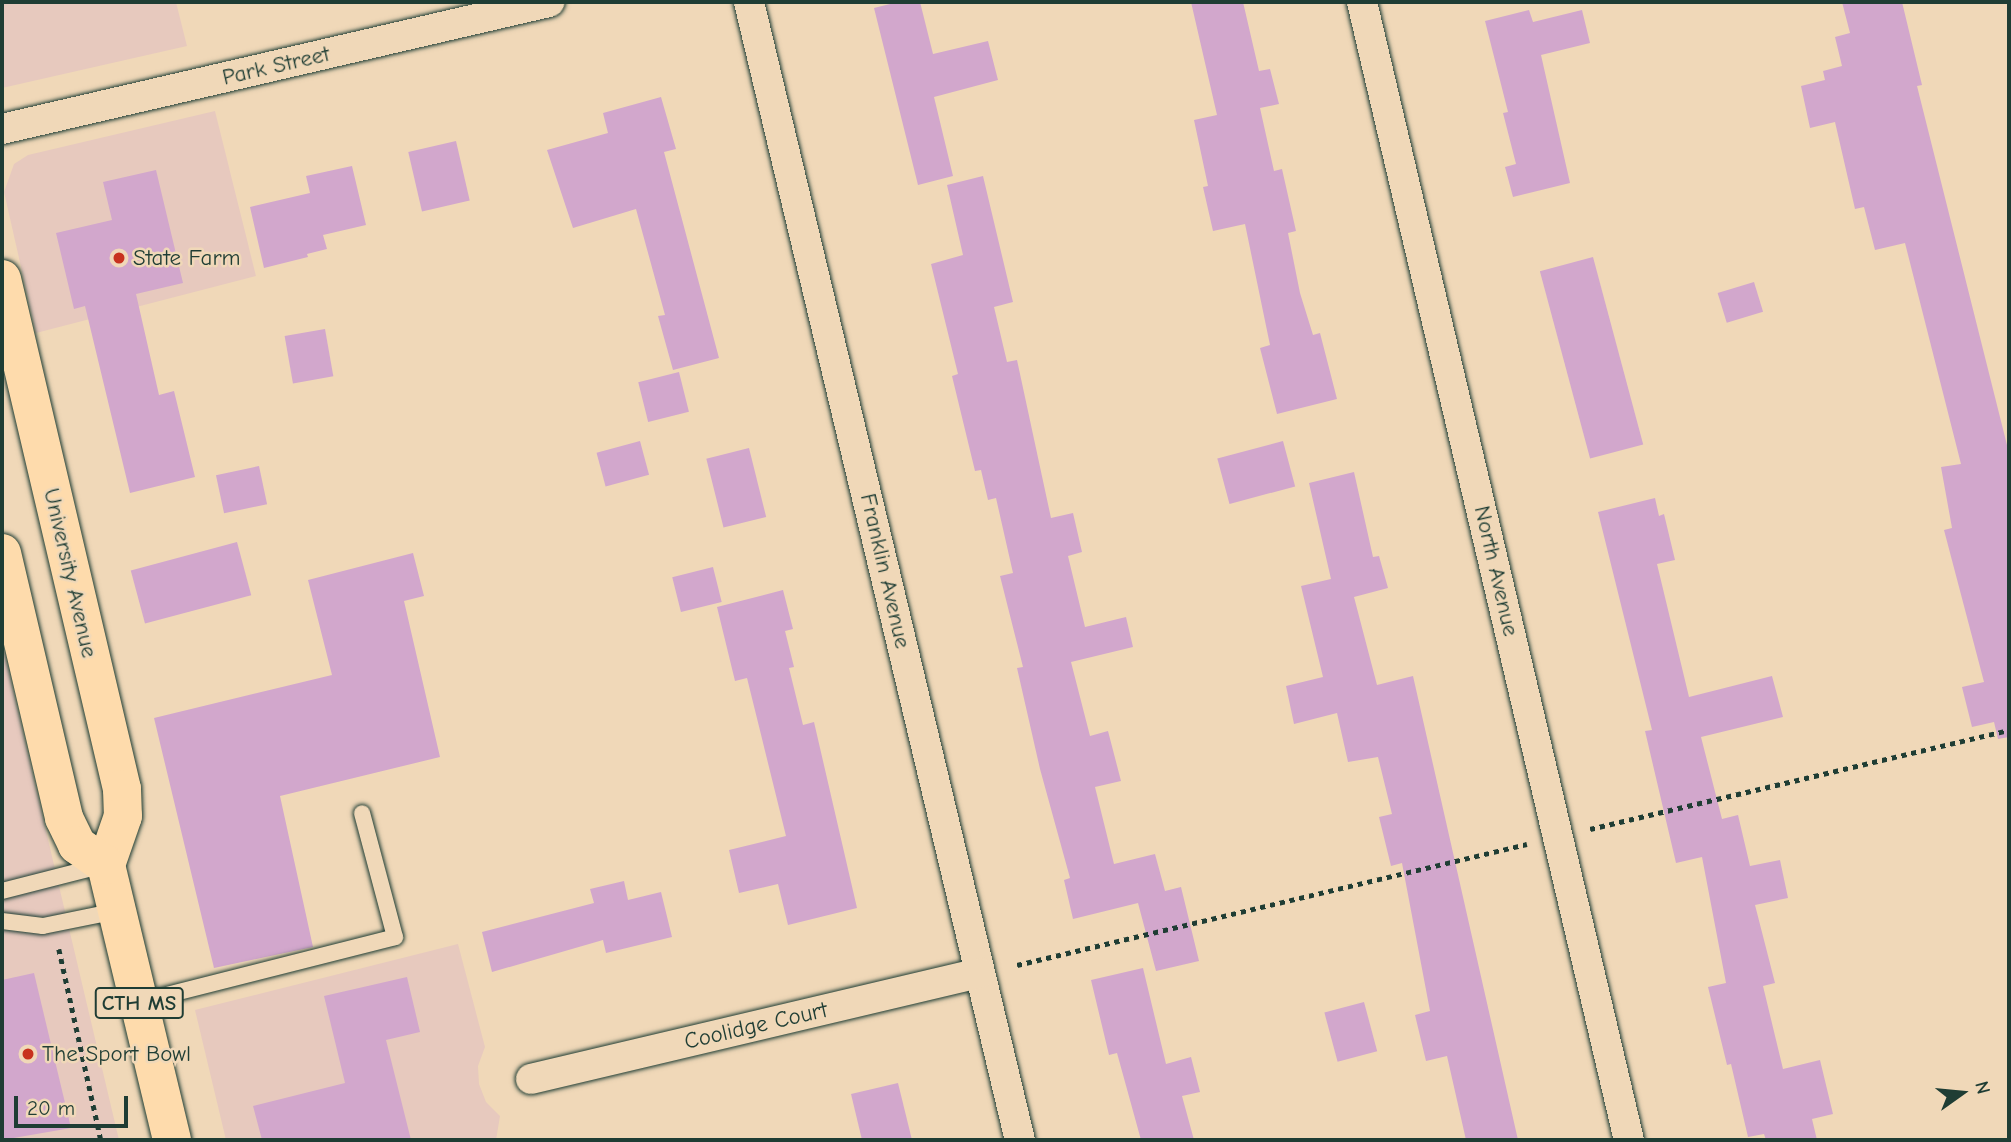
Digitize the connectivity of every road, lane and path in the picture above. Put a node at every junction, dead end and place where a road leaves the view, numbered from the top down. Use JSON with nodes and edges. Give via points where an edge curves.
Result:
{"nodes":[{"id":1,"x":549,"y":2,"type":"edge"},
{"id":2,"x":749,"y":2,"type":"edge"},
{"id":3,"x":1362,"y":2,"type":"edge"},
{"id":4,"x":2,"y":129,"type":"edge"},
{"id":5,"x":2,"y":279,"type":"edge"},
{"id":6,"x":2,"y":553,"type":"edge"},
{"id":7,"x":2009,"y":730,"type":"edge"},
{"id":8,"x":362,"y":813,"type":"dead end"},
{"id":9,"x":1559,"y":837,"type":"junction"},
{"id":10,"x":106,"y":865,"type":"junction"},
{"id":11,"x":2,"y":891,"type":"edge"},
{"id":12,"x":117,"y":911,"type":"junction"},
{"id":13,"x":2,"y":921,"type":"edge"},
{"id":14,"x":1017,"y":965,"type":"dead end"},
{"id":15,"x":980,"y":973,"type":"junction"},
{"id":16,"x":139,"y":1002,"type":"junction"},
{"id":17,"x":531,"y":1079,"type":"dead end"},
{"id":18,"x":173,"y":1140,"type":"edge"},
{"id":19,"x":1020,"y":1140,"type":"edge"},
{"id":20,"x":1629,"y":1140,"type":"edge"}],
"edges":[{"from":1,"to":4,"type":"street","name":"Park Street"},
{"from":2,"to":15,"type":"street","name":"Franklin Avenue"},
{"from":3,"to":9,"type":"street","name":"North Avenue"},
{"from":5,"to":10,"type":"main road","name":"University Avenue","via":[[122,789],[122,816]]},
{"from":6,"to":10,"type":"main road","via":[[64,818],[77,845]]},
{"from":7,"to":9,"type":"path"},
{"from":8,"to":16,"type":"lane","via":[[395,937]]},
{"from":9,"to":14,"type":"path"},
{"from":9,"to":20,"type":"street","name":"North Avenue"},
{"from":10,"to":11,"type":"lane"},
{"from":10,"to":12,"type":"main road","number":"CTH MS"},
{"from":12,"to":13,"type":"lane","via":[[35,926]]},
{"from":12,"to":16,"type":"main road","number":"CTH MS"},
{"from":15,"to":17,"type":"street","name":"Coolidge Court"},
{"from":15,"to":19,"type":"street","name":"Franklin Avenue"},
{"from":16,"to":18,"type":"main road","number":"CTH MS"}]}
